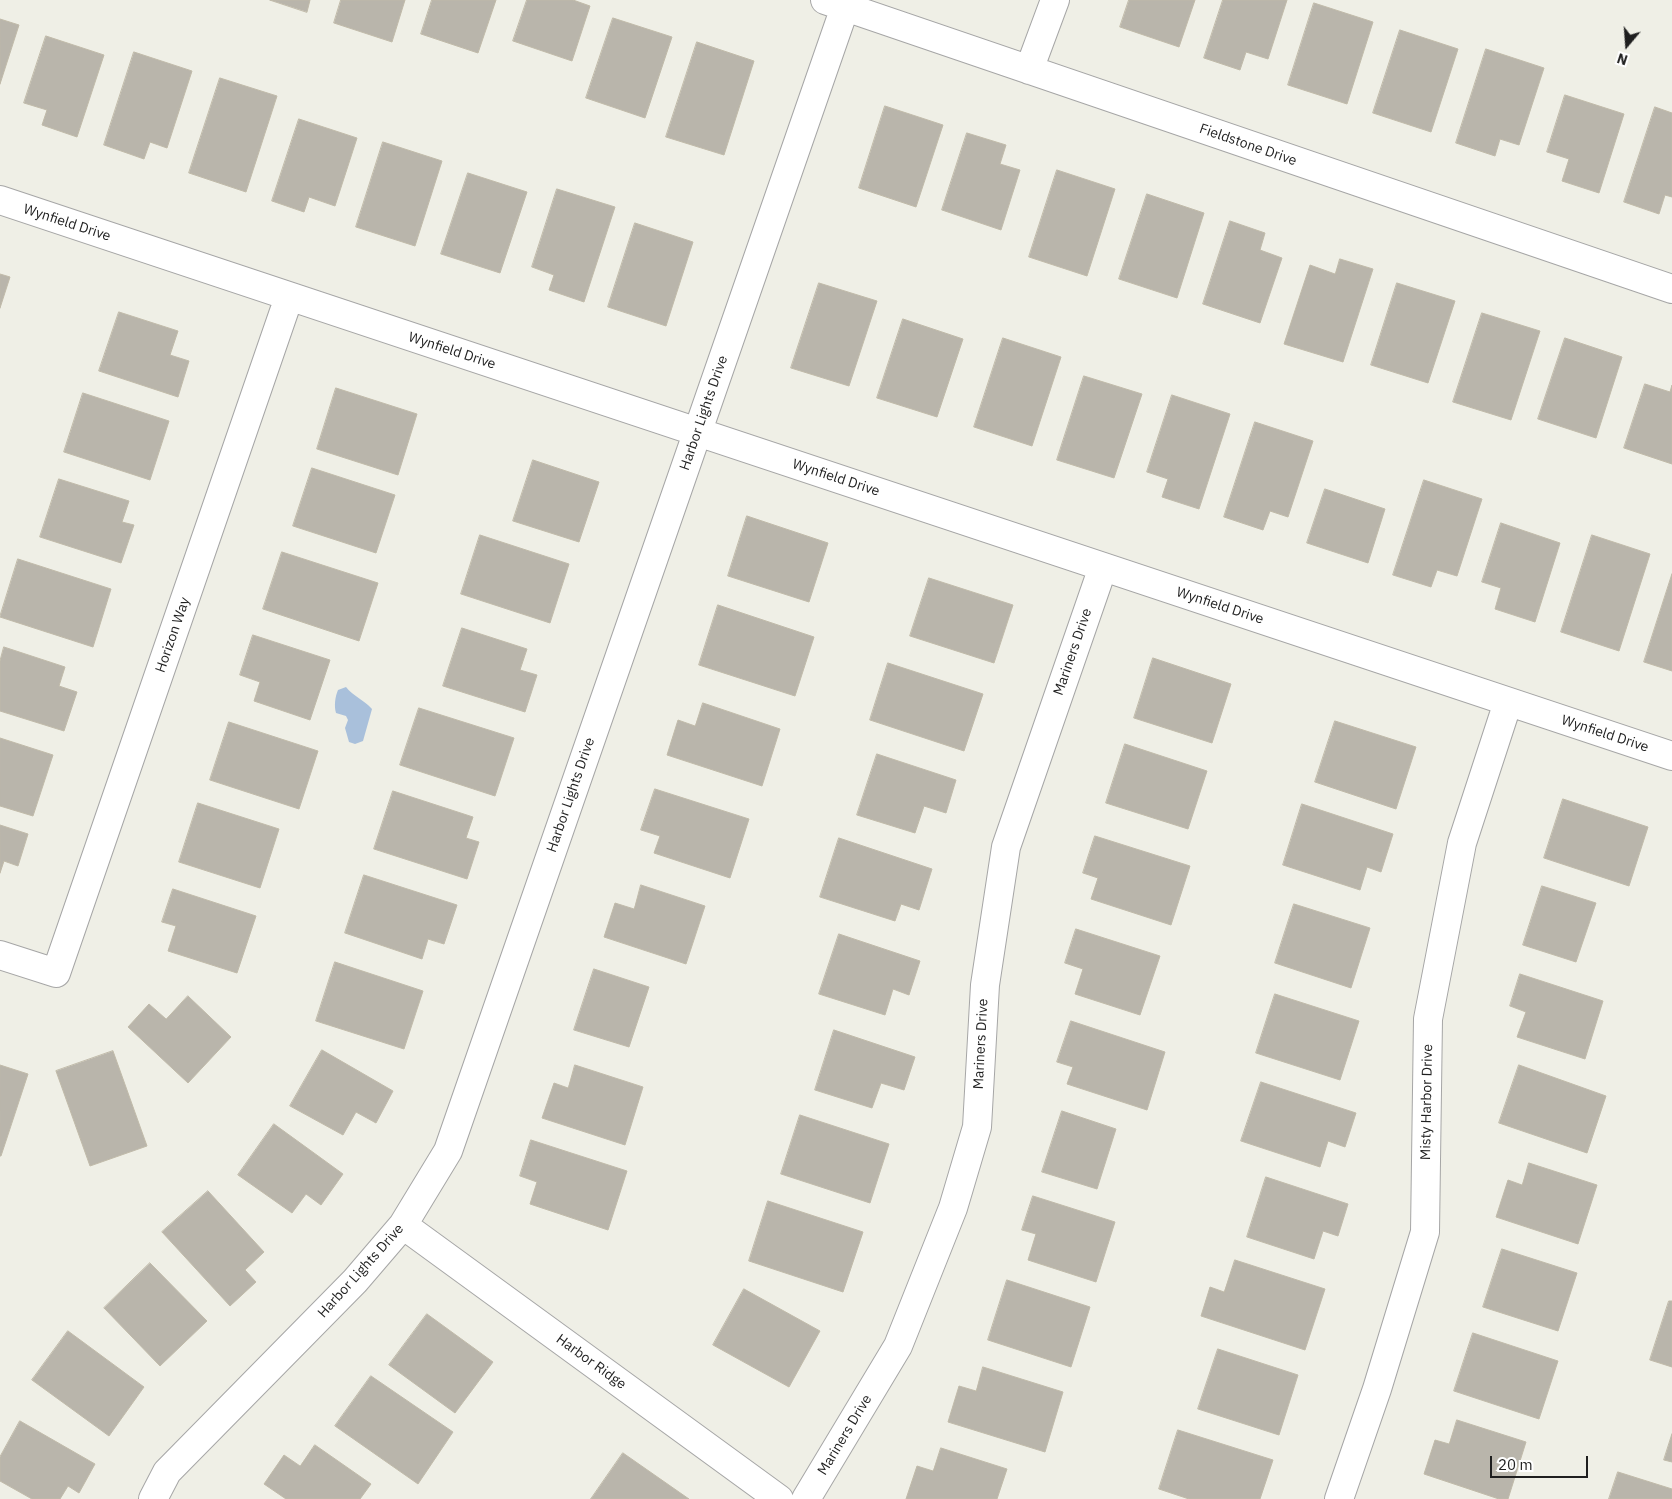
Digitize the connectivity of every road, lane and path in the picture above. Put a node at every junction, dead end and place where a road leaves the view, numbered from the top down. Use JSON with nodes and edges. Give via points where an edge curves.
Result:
{"nodes":[{"id":1,"x":1055,"y":0,"type":"edge"},
{"id":2,"x":835,"y":4,"type":"edge"},
{"id":3,"x":1029,"y":70,"type":"junction"},
{"id":4,"x":0,"y":200,"type":"edge"},
{"id":5,"x":1672,"y":289,"type":"edge"},
{"id":6,"x":289,"y":297,"type":"junction"},
{"id":7,"x":697,"y":432,"type":"junction"},
{"id":8,"x":1102,"y":567,"type":"junction"},
{"id":9,"x":1508,"y":702,"type":"junction"},
{"id":10,"x":1672,"y":756,"type":"edge"},
{"id":11,"x":0,"y":955,"type":"edge"},
{"id":12,"x":403,"y":1225,"type":"junction"},
{"id":13,"x":153,"y":1499,"type":"edge"},
{"id":14,"x":779,"y":1499,"type":"edge"},
{"id":15,"x":806,"y":1499,"type":"edge"},
{"id":16,"x":1339,"y":1499,"type":"edge"}],
"edges":[{"from":1,"to":3,"type":"street"},
{"from":2,"to":3,"type":"street","name":"Fieldstone Drive"},
{"from":2,"to":7,"type":"street","name":"Harbor Lights Drive"},
{"from":3,"to":5,"type":"street","name":"Fieldstone Drive"},
{"from":4,"to":6,"type":"street","name":"Wynfield Drive"},
{"from":6,"to":7,"type":"street","name":"Wynfield Drive"},
{"from":6,"to":11,"type":"street","name":"Horizon Way","via":[[56,973]]},
{"from":7,"to":8,"type":"street","name":"Wynfield Drive"},
{"from":7,"to":12,"type":"street","name":"Harbor Lights Drive","via":[[448,1151]]},
{"from":8,"to":9,"type":"street","name":"Wynfield Drive"},
{"from":8,"to":15,"type":"street","name":"Mariners Drive","via":[[1006,847],[984,985],[977,1127],[953,1208],[898,1346]]},
{"from":9,"to":10,"type":"street","name":"Wynfield Drive"},
{"from":9,"to":16,"type":"street","name":"Misty Harbor Drive","via":[[1462,843],[1428,1020],[1426,1232]]},
{"from":12,"to":13,"type":"street","name":"Harbor Lights Drive","via":[[355,1281],[168,1472]]},
{"from":12,"to":14,"type":"street","name":"Harbor Ridge"}]}
